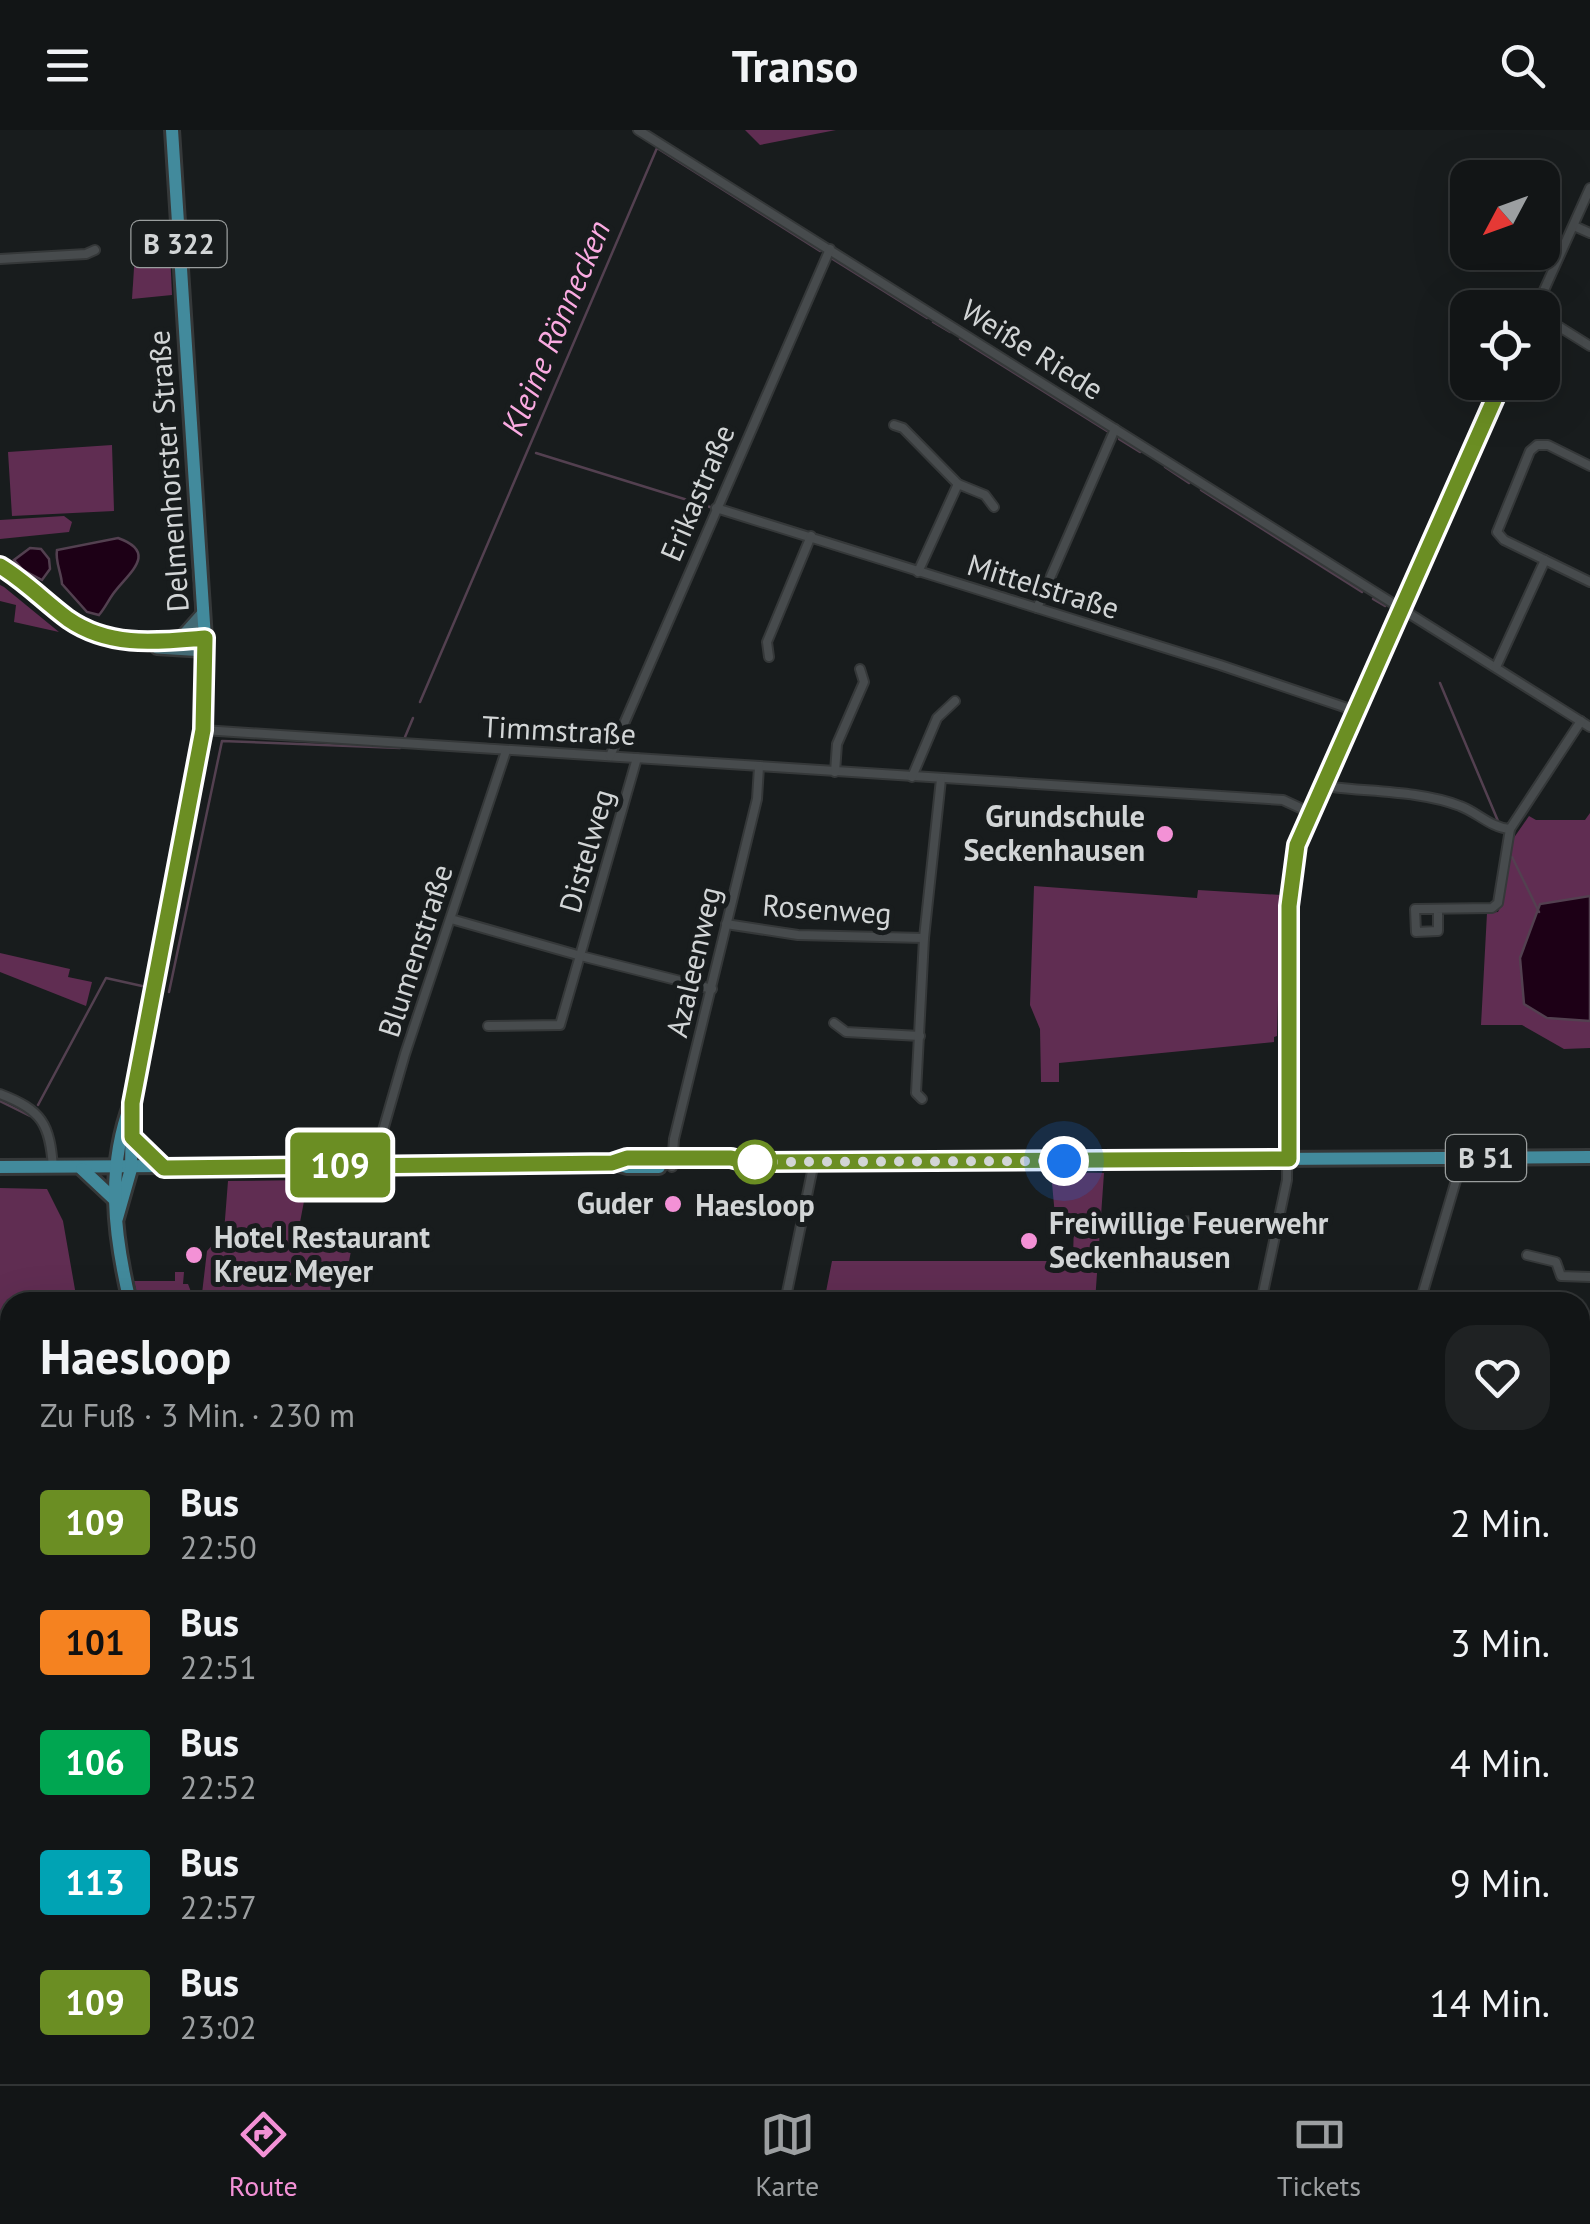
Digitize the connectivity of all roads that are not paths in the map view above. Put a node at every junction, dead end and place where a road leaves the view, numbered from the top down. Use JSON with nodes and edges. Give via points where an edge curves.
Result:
{"nodes":[{"id":1,"x":172,"y":130,"type":"edge"},
{"id":2,"x":638,"y":130,"type":"edge"},
{"id":3,"x":1590,"y":188,"type":"edge"},
{"id":4,"x":1574,"y":226,"type":"junction"},
{"id":5,"x":1590,"y":233,"type":"edge"},
{"id":6,"x":95,"y":250,"type":"dead end"},
{"id":7,"x":830,"y":250,"type":"junction"},
{"id":8,"x":0,"y":259,"type":"edge"},
{"id":9,"x":1544,"y":290,"type":"edge"},
{"id":10,"x":1560,"y":327,"type":"edge"},
{"id":11,"x":1590,"y":346,"type":"edge"},
{"id":12,"x":1494,"y":400,"type":"edge"},
{"id":13,"x":894,"y":424,"type":"dead end"},
{"id":14,"x":1116,"y":429,"type":"junction"},
{"id":15,"x":1590,"y":466,"type":"edge"},
{"id":16,"x":958,"y":484,"type":"junction"},
{"id":17,"x":994,"y":507,"type":"dead end"},
{"id":18,"x":716,"y":508,"type":"junction"},
{"id":19,"x":811,"y":536,"type":"junction"},
{"id":20,"x":1545,"y":560,"type":"junction"},
{"id":21,"x":0,"y":566,"type":"edge"},
{"id":22,"x":918,"y":572,"type":"junction"},
{"id":23,"x":0,"y":575,"type":"edge"},
{"id":24,"x":1590,"y":582,"type":"edge"},
{"id":25,"x":1037,"y":608,"type":"junction"},
{"id":26,"x":1402,"y":609,"type":"junction"},
{"id":27,"x":203,"y":613,"type":"junction"},
{"id":28,"x":178,"y":641,"type":"junction"},
{"id":29,"x":205,"y":645,"type":"junction"},
{"id":30,"x":769,"y":657,"type":"dead end"},
{"id":31,"x":1496,"y":667,"type":"junction"},
{"id":32,"x":860,"y":669,"type":"dead end"},
{"id":33,"x":955,"y":700,"type":"dead end"},
{"id":34,"x":1356,"y":711,"type":"junction"},
{"id":35,"x":1581,"y":721,"type":"junction"},
{"id":36,"x":1590,"y":727,"type":"edge"},
{"id":37,"x":203,"y":730,"type":"junction"},
{"id":38,"x":506,"y":752,"type":"junction"},
{"id":39,"x":610,"y":756,"type":"junction"},
{"id":40,"x":638,"y":758,"type":"junction"},
{"id":41,"x":759,"y":767,"type":"junction"},
{"id":42,"x":836,"y":772,"type":"junction"},
{"id":43,"x":912,"y":777,"type":"junction"},
{"id":44,"x":941,"y":779,"type":"junction"},
{"id":45,"x":1324,"y":782,"type":"junction"},
{"id":46,"x":1311,"y":813,"type":"junction"},
{"id":47,"x":1510,"y":829,"type":"junction"},
{"id":48,"x":1438,"y":909,"type":"dead end"},
{"id":49,"x":451,"y":919,"type":"junction"},
{"id":50,"x":726,"y":924,"type":"junction"},
{"id":51,"x":924,"y":938,"type":"junction"},
{"id":52,"x":581,"y":956,"type":"junction"},
{"id":53,"x":712,"y":989,"type":"junction"},
{"id":54,"x":834,"y":1023,"type":"dead end"},
{"id":55,"x":488,"y":1026,"type":"dead end"},
{"id":56,"x":920,"y":1036,"type":"junction"},
{"id":57,"x":0,"y":1094,"type":"edge"},
{"id":58,"x":922,"y":1099,"type":"dead end"},
{"id":59,"x":132,"y":1103,"type":"junction"},
{"id":60,"x":132,"y":1137,"type":"junction"},
{"id":61,"x":1590,"y":1157,"type":"edge"},
{"id":62,"x":1456,"y":1158,"type":"junction"},
{"id":63,"x":1289,"y":1159,"type":"junction"},
{"id":64,"x":814,"y":1162,"type":"junction"},
{"id":65,"x":672,"y":1163,"type":"junction"},
{"id":66,"x":374,"y":1165,"type":"junction"},
{"id":67,"x":0,"y":1168,"type":"edge"},
{"id":68,"x":164,"y":1168,"type":"junction"},
{"id":69,"x":53,"y":1169,"type":"junction"},
{"id":70,"x":82,"y":1169,"type":"junction"},
{"id":71,"x":114,"y":1169,"type":"junction"},
{"id":72,"x":131,"y":1169,"type":"junction"},
{"id":73,"x":114,"y":1199,"type":"junction"},
{"id":74,"x":1279,"y":1220,"type":"junction"},
{"id":75,"x":116,"y":1221,"type":"junction"},
{"id":76,"x":1151,"y":1222,"type":"dead end"},
{"id":77,"x":1527,"y":1254,"type":"dead end"},
{"id":78,"x":1590,"y":1278,"type":"edge"},
{"id":79,"x":128,"y":1292,"type":"edge"},
{"id":80,"x":787,"y":1292,"type":"edge"},
{"id":81,"x":1263,"y":1292,"type":"edge"},
{"id":82,"x":1423,"y":1292,"type":"edge"}],
"edges":[{"from":1,"to":27,"type":"main road","name":"Delmenhorster Straße","number":"B 322"},
{"from":2,"to":7,"type":"street","name":"Weiße Riede"},
{"from":3,"to":4,"type":"street"},
{"from":4,"to":5,"type":"street"},
{"from":4,"to":9,"type":"street"},
{"from":6,"to":8,"type":"street"},
{"from":7,"to":14,"type":"street","name":"Weiße Riede"},
{"from":7,"to":18,"type":"street","name":"Erikastraße"},
{"from":10,"to":11,"type":"street"},
{"from":12,"to":26,"type":"street"},
{"from":13,"to":16,"type":"street"},
{"from":14,"to":25,"type":"street"},
{"from":14,"to":26,"type":"street","name":"Weiße Riede"},
{"from":15,"to":20,"type":"street","via":[[1548,446],[1530,451],[1497,532]]},
{"from":16,"to":17,"type":"street","via":[[985,495]]},
{"from":16,"to":22,"type":"street"},
{"from":18,"to":19,"type":"street","name":"Mittelstraße"},
{"from":18,"to":39,"type":"street","name":"Erikastraße"},
{"from":19,"to":22,"type":"street","name":"Mittelstraße"},
{"from":19,"to":30,"type":"street","via":[[766,642]]},
{"from":20,"to":24,"type":"street"},
{"from":20,"to":31,"type":"street"},
{"from":21,"to":28,"type":"street","via":[[86,630],[129,642]]},
{"from":22,"to":25,"type":"street","name":"Mittelstraße"},
{"from":23,"to":29,"type":"street","via":[[69,628],[105,645]]},
{"from":25,"to":34,"type":"street","name":"Mittelstraße"},
{"from":26,"to":31,"type":"street","name":"Weiße Riede"},
{"from":26,"to":34,"type":"street"},
{"from":27,"to":28,"type":"street"},
{"from":27,"to":29,"type":"main road","name":"Delmenhorster Straße","number":"B 322"},
{"from":28,"to":29,"type":"street"},
{"from":29,"to":37,"type":"main road","name":"Delmenhorster Straße","number":"B 322"},
{"from":31,"to":35,"type":"street","name":"Weiße Riede"},
{"from":32,"to":42,"type":"street","via":[[864,682],[837,744]]},
{"from":33,"to":43,"type":"street","via":[[937,718]]},
{"from":34,"to":45,"type":"street"},
{"from":35,"to":36,"type":"street","name":"Weiße Riede"},
{"from":35,"to":47,"type":"street"},
{"from":37,"to":38,"type":"street","name":"Timmstraße"},
{"from":37,"to":59,"type":"main road","name":"Delmenhorster Straße","number":"B 322"},
{"from":38,"to":39,"type":"street","name":"Timmstraße"},
{"from":38,"to":49,"type":"street","name":"Blumenstraße"},
{"from":39,"to":40,"type":"street","name":"Timmstraße"},
{"from":40,"to":41,"type":"street","name":"Timmstraße"},
{"from":40,"to":52,"type":"street","name":"Distelweg"},
{"from":41,"to":42,"type":"street","name":"Timmstraße"},
{"from":41,"to":50,"type":"street","name":"Azaleenweg"},
{"from":42,"to":43,"type":"street","name":"Timmstraße"},
{"from":43,"to":44,"type":"street","name":"Timmstraße"},
{"from":44,"to":46,"type":"street","name":"Timmstraße","via":[[1282,800]]},
{"from":44,"to":51,"type":"street","name":"Rosenweg"},
{"from":45,"to":46,"type":"street"},
{"from":45,"to":47,"type":"street","via":[[1451,803]]},
{"from":46,"to":63,"type":"street","via":[[1290,884]]},
{"from":47,"to":48,"type":"street","via":[[1498,903]]},
{"from":49,"to":52,"type":"street","name":"Distelweg"},
{"from":49,"to":66,"type":"street","name":"Blumenstraße"},
{"from":50,"to":51,"type":"street","name":"Rosenweg","via":[[798,935]]},
{"from":50,"to":53,"type":"street","name":"Azaleenweg"},
{"from":51,"to":56,"type":"street","name":"Rosenweg"},
{"from":52,"to":53,"type":"street","name":"Distelweg"},
{"from":52,"to":55,"type":"street","name":"Distelweg","via":[[560,1025]]},
{"from":53,"to":65,"type":"street","name":"Azaleenweg"},
{"from":54,"to":56,"type":"street","via":[[846,1032]]},
{"from":56,"to":58,"type":"street","name":"Rosenweg","via":[[916,1093]]},
{"from":57,"to":69,"type":"street","via":[[46,1124]]},
{"from":59,"to":60,"type":"main road","name":"Delmenhorster Straße","number":"B 322"},
{"from":59,"to":71,"type":"main road","name":"Delmenhorster Straße","number":"B 322"},
{"from":60,"to":68,"type":"main road"},
{"from":60,"to":72,"type":"main road","name":"Delmenhorster Straße","number":"B 322"},
{"from":61,"to":62,"type":"main road","number":"B 51"},
{"from":62,"to":63,"type":"main road","number":"B 51"},
{"from":62,"to":82,"type":"street"},
{"from":63,"to":64,"type":"main road","number":"B 51"},
{"from":63,"to":74,"type":"street"},
{"from":64,"to":65,"type":"main road","number":"B 51"},
{"from":64,"to":80,"type":"street"},
{"from":65,"to":66,"type":"main road","number":"B 51"},
{"from":66,"to":68,"type":"main road","number":"B 51"},
{"from":67,"to":69,"type":"main road","number":"B 51"},
{"from":68,"to":72,"type":"main road","number":"B 51"},
{"from":69,"to":70,"type":"main road","number":"B 51"},
{"from":70,"to":71,"type":"main road","number":"B 51"},
{"from":70,"to":73,"type":"main road"},
{"from":71,"to":72,"type":"main road","number":"B 51"},
{"from":71,"to":73,"type":"main road","name":"Delmenhorster Straße","number":"B 322"},
{"from":72,"to":75,"type":"main road","name":"Delmenhorster Straße","number":"B 322"},
{"from":73,"to":75,"type":"main road","name":"Delmenhorster Straße","number":"B 322"},
{"from":74,"to":76,"type":"street"},
{"from":74,"to":81,"type":"street"},
{"from":75,"to":79,"type":"main road","name":"Delmenhorster Straße","number":"B 322"},
{"from":77,"to":78,"type":"street","via":[[1556,1262],[1561,1276]]}]}
